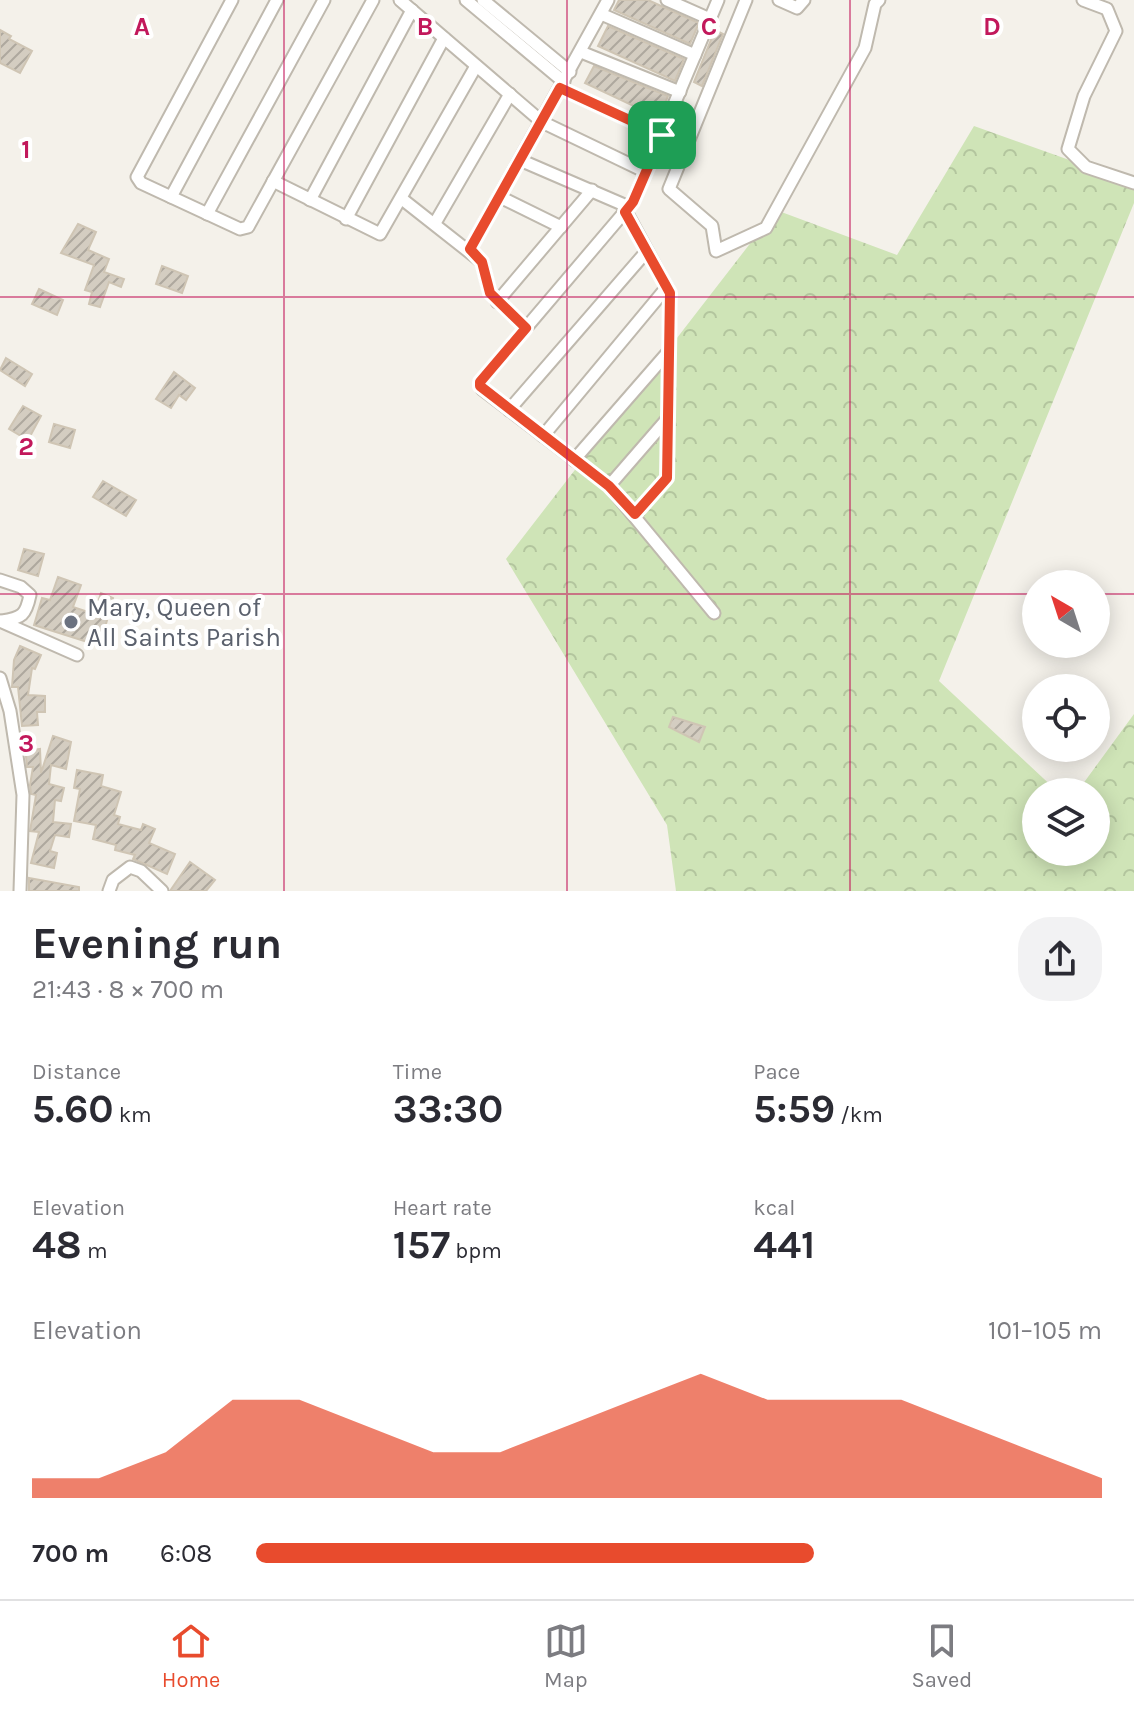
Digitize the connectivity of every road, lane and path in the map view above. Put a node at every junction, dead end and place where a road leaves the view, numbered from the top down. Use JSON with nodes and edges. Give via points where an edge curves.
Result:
{"nodes":[{"id":1,"x":232,"y":0,"type":"edge"},
{"id":2,"x":277,"y":0,"type":"edge"},
{"id":3,"x":324,"y":0,"type":"edge"},
{"id":4,"x":373,"y":0,"type":"edge"},
{"id":5,"x":400,"y":0,"type":"edge"},
{"id":6,"x":466,"y":0,"type":"edge"},
{"id":7,"x":483,"y":0,"type":"edge"},
{"id":8,"x":608,"y":0,"type":"edge"},
{"id":9,"x":667,"y":0,"type":"edge"},
{"id":10,"x":718,"y":0,"type":"edge"},
{"id":11,"x":746,"y":0,"type":"edge"},
{"id":12,"x":779,"y":0,"type":"edge"},
{"id":13,"x":804,"y":0,"type":"edge"},
{"id":14,"x":879,"y":0,"type":"edge"},
{"id":15,"x":1083,"y":0,"type":"edge"},
{"id":16,"x":412,"y":10,"type":"junction"},
{"id":17,"x":601,"y":14,"type":"junction"},
{"id":18,"x":710,"y":19,"type":"junction"},
{"id":19,"x":444,"y":38,"type":"junction"},
{"id":20,"x":581,"y":52,"type":"junction"},
{"id":21,"x":695,"y":55,"type":"junction"},
{"id":22,"x":476,"y":66,"type":"junction"},
{"id":23,"x":565,"y":81,"type":"junction"},
{"id":24,"x":680,"y":92,"type":"junction"},
{"id":25,"x":510,"y":94,"type":"junction"},
{"id":26,"x":542,"y":122,"type":"junction"},
{"id":27,"x":662,"y":135,"type":"junction"},
{"id":28,"x":520,"y":160,"type":"junction"},
{"id":29,"x":646,"y":172,"type":"junction"},
{"id":30,"x":273,"y":181,"type":"junction"},
{"id":31,"x":1134,"y":183,"type":"edge"},
{"id":32,"x":592,"y":190,"type":"junction"},
{"id":33,"x":171,"y":197,"type":"junction"},
{"id":34,"x":500,"y":197,"type":"junction"},
{"id":35,"x":402,"y":199,"type":"junction"},
{"id":36,"x":310,"y":200,"type":"junction"},
{"id":37,"x":625,"y":212,"type":"junction"},
{"id":38,"x":207,"y":214,"type":"junction"},
{"id":39,"x":346,"y":219,"type":"junction"},
{"id":40,"x":435,"y":223,"type":"junction"},
{"id":41,"x":561,"y":227,"type":"junction"},
{"id":42,"x":470,"y":249,"type":"junction"},
{"id":43,"x":646,"y":252,"type":"junction"},
{"id":44,"x":667,"y":287,"type":"junction"},
{"id":45,"x":497,"y":302,"type":"junction"},
{"id":46,"x":526,"y":328,"type":"junction"},
{"id":47,"x":669,"y":351,"type":"junction"},
{"id":48,"x":509,"y":410,"type":"junction"},
{"id":49,"x":668,"y":418,"type":"junction"},
{"id":50,"x":543,"y":436,"type":"junction"},
{"id":51,"x":574,"y":460,"type":"junction"},
{"id":52,"x":609,"y":486,"type":"junction"},
{"id":53,"x":635,"y":514,"type":"junction"},
{"id":54,"x":0,"y":580,"type":"edge"},
{"id":55,"x":714,"y":613,"type":"dead end"},
{"id":56,"x":1,"y":621,"type":"edge"},
{"id":57,"x":77,"y":655,"type":"dead end"},
{"id":58,"x":0,"y":678,"type":"edge"},
{"id":59,"x":20,"y":891,"type":"edge"},
{"id":60,"x":109,"y":891,"type":"edge"},
{"id":61,"x":162,"y":891,"type":"edge"}],
"edges":[{"from":1,"to":33,"type":"street","via":[[137,177]]},
{"from":2,"to":33,"type":"street"},
{"from":3,"to":38,"type":"street"},
{"from":4,"to":30,"type":"street"},
{"from":5,"to":16,"type":"street"},
{"from":6,"to":23,"type":"street"},
{"from":7,"to":23,"type":"street"},
{"from":8,"to":17,"type":"street"},
{"from":9,"to":18,"type":"street"},
{"from":10,"to":18,"type":"street"},
{"from":11,"to":14,"type":"street","via":[[669,189],[712,226],[716,251],[766,228],[865,48]]},
{"from":12,"to":13,"type":"street","via":[[797,8]]},
{"from":15,"to":31,"type":"street","via":[[1107,9],[1116,31],[1084,96],[1068,149],[1086,167]]},
{"from":16,"to":19,"type":"street"},
{"from":16,"to":36,"type":"street"},
{"from":17,"to":20,"type":"street"},
{"from":17,"to":21,"type":"street"},
{"from":18,"to":21,"type":"street"},
{"from":19,"to":22,"type":"street"},
{"from":19,"to":39,"type":"street"},
{"from":20,"to":23,"type":"street"},
{"from":20,"to":24,"type":"street"},
{"from":21,"to":24,"type":"street"},
{"from":22,"to":25,"type":"street"},
{"from":22,"to":35,"type":"street"},
{"from":23,"to":26,"type":"street"},
{"from":23,"to":27,"type":"street"},
{"from":24,"to":27,"type":"street"},
{"from":25,"to":26,"type":"street"},
{"from":25,"to":40,"type":"street"},
{"from":26,"to":28,"type":"street"},
{"from":26,"to":29,"type":"street"},
{"from":27,"to":29,"type":"street"},
{"from":28,"to":32,"type":"street"},
{"from":28,"to":34,"type":"street"},
{"from":29,"to":37,"type":"street"},
{"from":30,"to":36,"type":"street"},
{"from":30,"to":38,"type":"street","via":[[248,227],[240,229]]},
{"from":32,"to":37,"type":"street","via":[[622,204]]},
{"from":32,"to":41,"type":"street"},
{"from":33,"to":38,"type":"street"},
{"from":34,"to":41,"type":"street"},
{"from":34,"to":42,"type":"street"},
{"from":35,"to":39,"type":"street","via":[[380,234]]},
{"from":35,"to":40,"type":"street"},
{"from":36,"to":39,"type":"street"},
{"from":37,"to":43,"type":"street"},
{"from":37,"to":46,"type":"street"},
{"from":40,"to":42,"type":"street"},
{"from":41,"to":45,"type":"street"},
{"from":42,"to":45,"type":"street","via":[[482,262]]},
{"from":43,"to":44,"type":"street"},
{"from":43,"to":48,"type":"street"},
{"from":44,"to":47,"type":"street"},
{"from":44,"to":50,"type":"street"},
{"from":45,"to":46,"type":"street"},
{"from":46,"to":48,"type":"street","via":[[480,382]]},
{"from":47,"to":49,"type":"street"},
{"from":47,"to":51,"type":"street"},
{"from":48,"to":50,"type":"street"},
{"from":49,"to":52,"type":"street"},
{"from":49,"to":53,"type":"street","via":[[667,478]]},
{"from":50,"to":51,"type":"street"},
{"from":51,"to":52,"type":"street"},
{"from":52,"to":53,"type":"street"},
{"from":53,"to":55,"type":"street"},
{"from":54,"to":56,"type":"street","via":[[30,595],[26,613]]},
{"from":56,"to":57,"type":"street"},
{"from":58,"to":59,"type":"street","via":[[23,795]]},
{"from":60,"to":61,"type":"street","via":[[113,880],[130,867]]}]}
